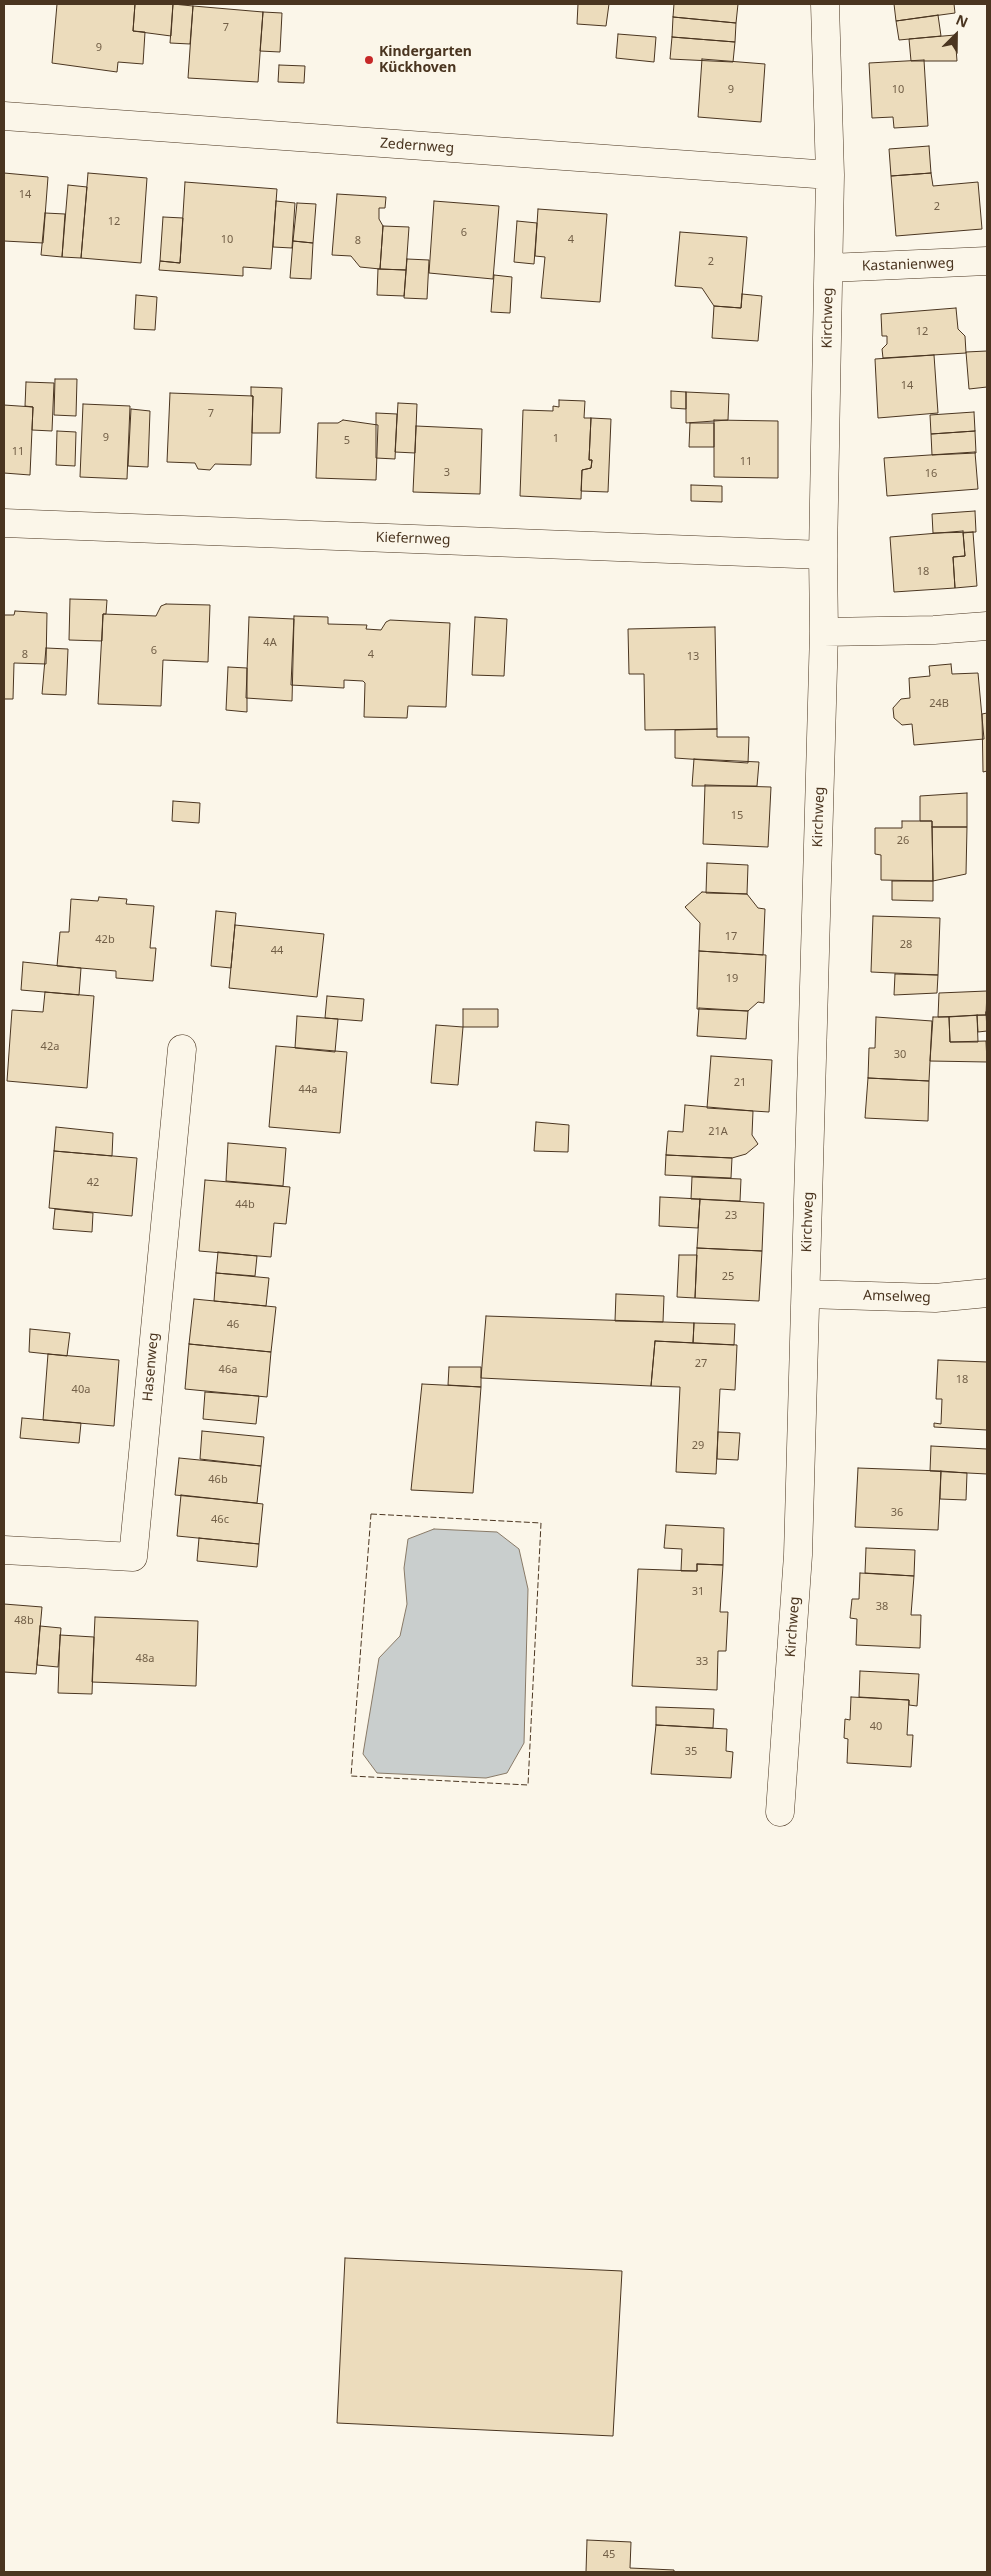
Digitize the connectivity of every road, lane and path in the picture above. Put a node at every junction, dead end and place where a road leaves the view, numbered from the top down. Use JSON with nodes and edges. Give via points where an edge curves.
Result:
{"nodes":[{"id":1,"x":825,"y":4,"type":"edge"},
{"id":2,"x":4,"y":116,"type":"edge"},
{"id":3,"x":830,"y":175,"type":"junction"},
{"id":4,"x":987,"y":261,"type":"edge"},
{"id":5,"x":829,"y":268,"type":"junction"},
{"id":6,"x":4,"y":523,"type":"edge"},
{"id":7,"x":823,"y":555,"type":"junction"},
{"id":8,"x":987,"y":626,"type":"edge"},
{"id":9,"x":824,"y":632,"type":"junction"},
{"id":10,"x":182,"y":1049,"type":"dead end"},
{"id":11,"x":987,"y":1293,"type":"edge"},
{"id":12,"x":806,"y":1294,"type":"junction"},
{"id":13,"x":4,"y":1550,"type":"edge"},
{"id":14,"x":780,"y":1812,"type":"dead end"}],
"edges":[{"from":1,"to":3,"type":"street","name":"Kirchweg"},
{"from":2,"to":3,"type":"street","name":"Zedernweg"},
{"from":3,"to":5,"type":"street","name":"Kirchweg"},
{"from":4,"to":5,"type":"street","name":"Kastanienweg"},
{"from":5,"to":7,"type":"street","name":"Kirchweg"},
{"from":6,"to":7,"type":"street","name":"Kiefernweg"},
{"from":7,"to":9,"type":"street","name":"Kirchweg"},
{"from":8,"to":9,"type":"street"},
{"from":9,"to":12,"type":"street","name":"Kirchweg"},
{"from":10,"to":13,"type":"street","name":"Hasenweg","via":[[133,1557]]},
{"from":11,"to":12,"type":"street","name":"Amselweg","via":[[935,1298]]},
{"from":12,"to":14,"type":"street","name":"Kirchweg","via":[[798,1555]]}]}
